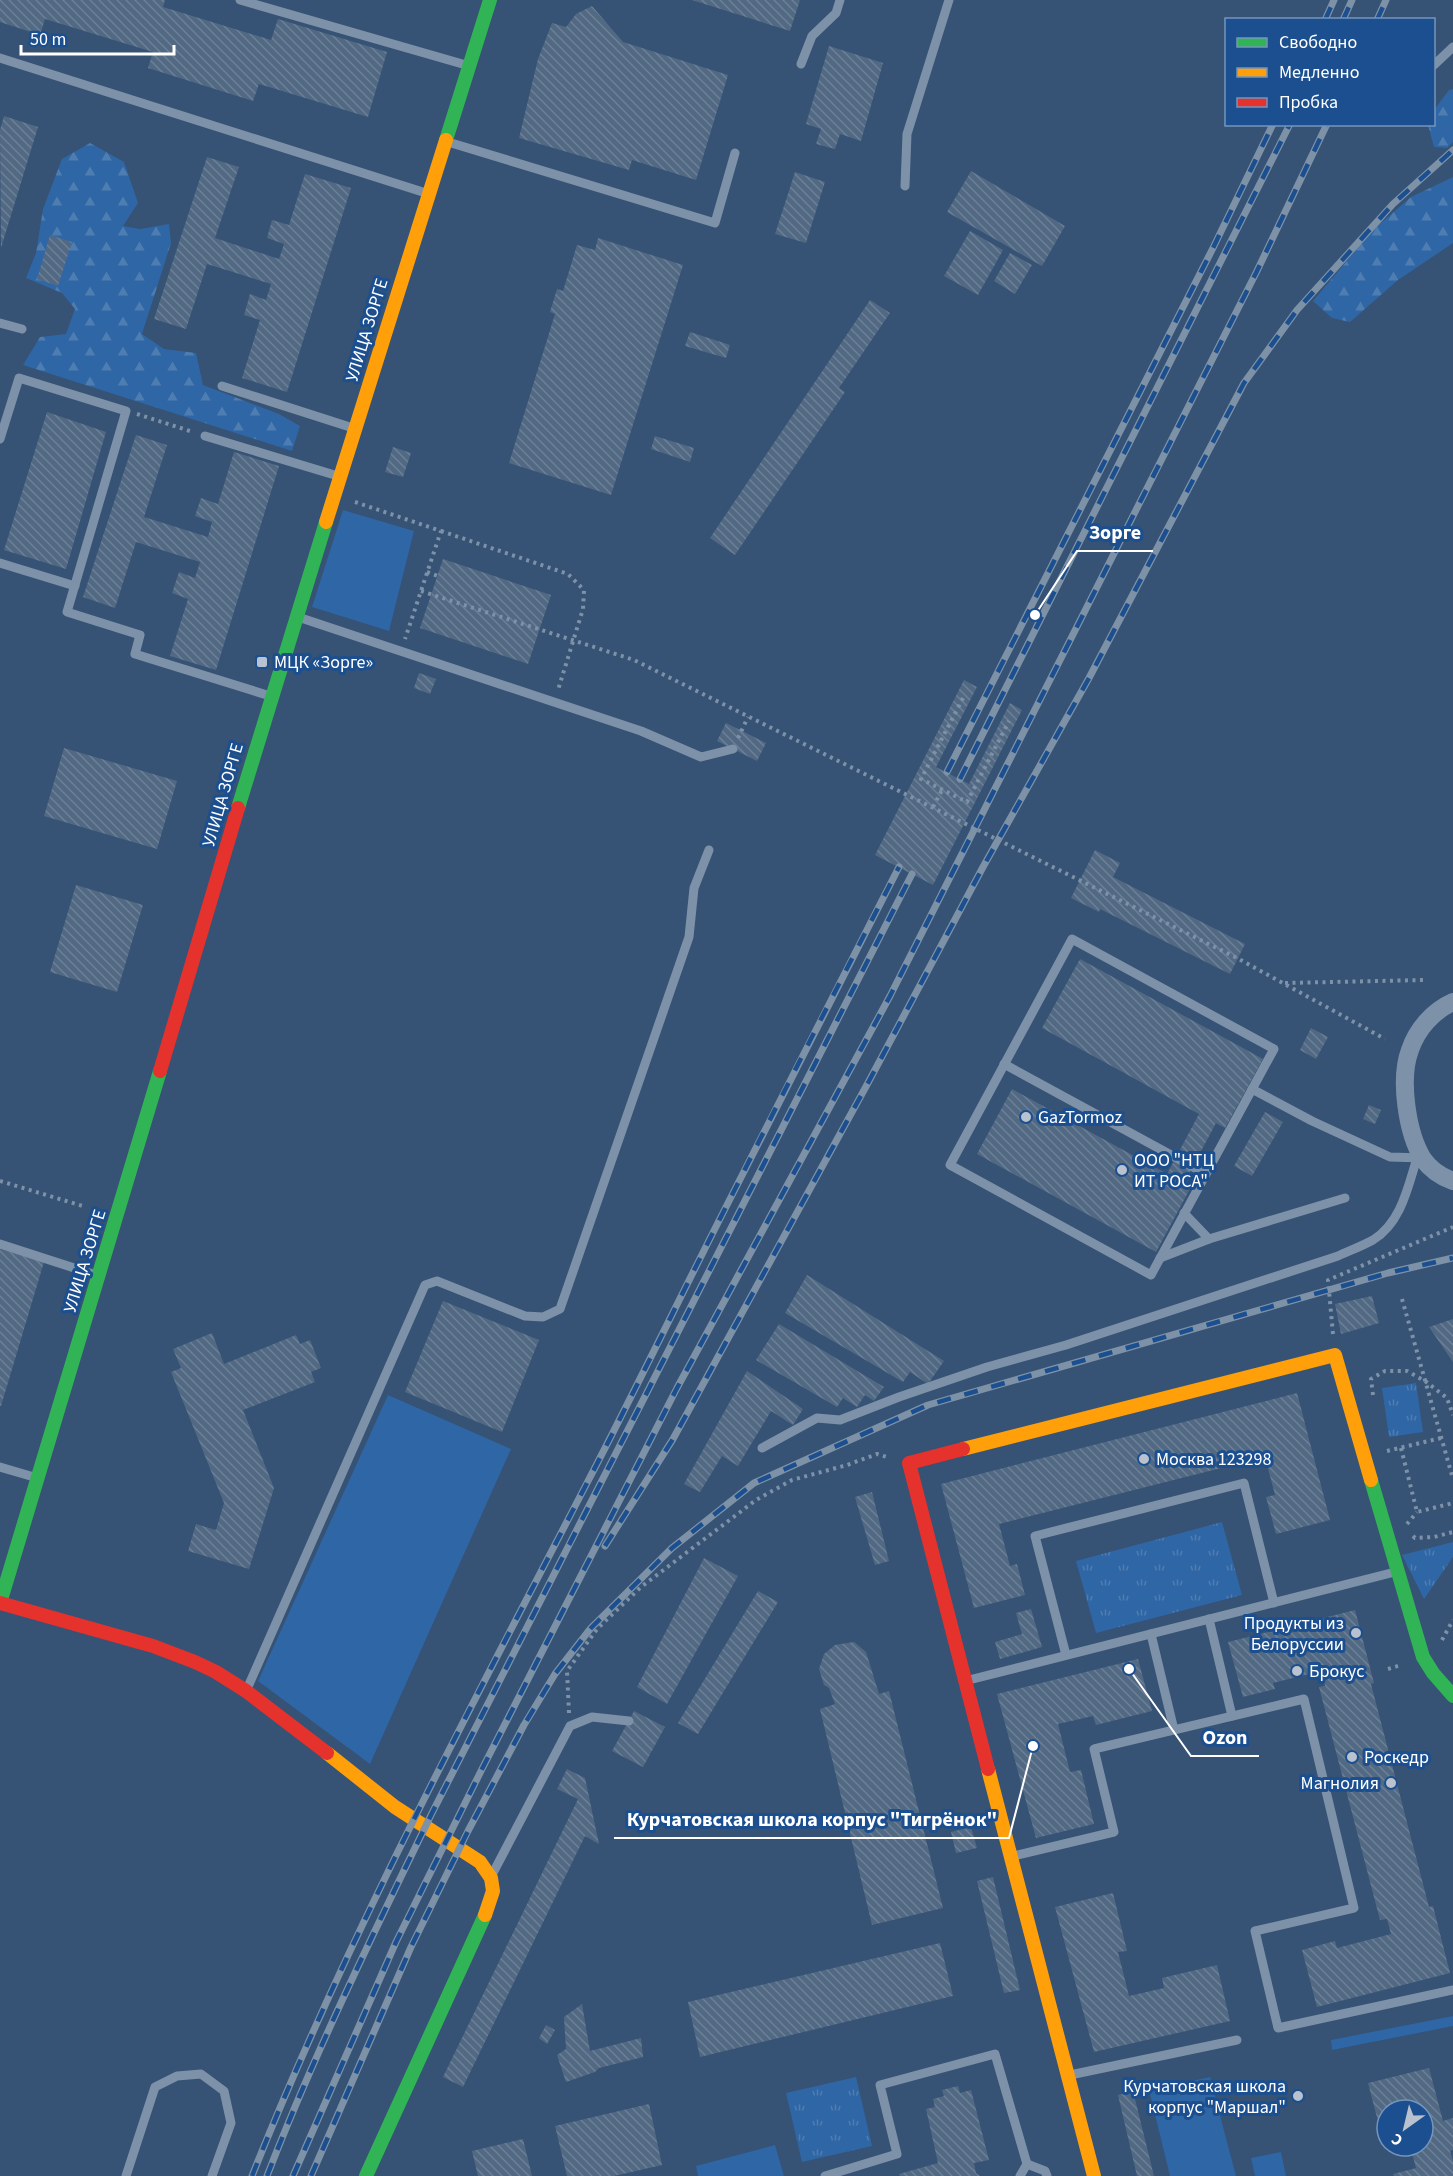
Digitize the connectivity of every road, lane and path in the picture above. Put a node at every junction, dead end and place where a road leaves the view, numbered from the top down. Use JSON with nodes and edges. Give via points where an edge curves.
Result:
{"nodes":[{"id":1,"x":240,"y":0,"type":"edge"},
{"id":2,"x":490,"y":0,"type":"edge"},
{"id":3,"x":840,"y":0,"type":"edge"},
{"id":4,"x":949,"y":0,"type":"edge"},
{"id":5,"x":1453,"y":47,"type":"edge"},
{"id":6,"x":0,"y":57,"type":"edge"},
{"id":7,"x":801,"y":64,"type":"dead end"},
{"id":8,"x":1435,"y":64,"type":"edge"},
{"id":9,"x":469,"y":66,"type":"junction"},
{"id":10,"x":446,"y":142,"type":"junction"},
{"id":11,"x":735,"y":153,"type":"dead end"},
{"id":12,"x":905,"y":186,"type":"dead end"},
{"id":13,"x":429,"y":194,"type":"junction"},
{"id":14,"x":0,"y":323,"type":"edge"},
{"id":15,"x":22,"y":329,"type":"dead end"},
{"id":16,"x":222,"y":386,"type":"dead end"},
{"id":17,"x":126,"y":411,"type":"junction"},
{"id":18,"x":355,"y":429,"type":"junction"},
{"id":19,"x":205,"y":436,"type":"joint"},
{"id":20,"x":0,"y":440,"type":"edge"},
{"id":21,"x":340,"y":476,"type":"junction"},
{"id":22,"x":348,"y":500,"type":"dead end"},
{"id":23,"x":441,"y":531,"type":"junction"},
{"id":24,"x":0,"y":563,"type":"edge"},
{"id":25,"x":427,"y":572,"type":"junction"},
{"id":26,"x":438,"y":576,"type":"dead end"},
{"id":27,"x":75,"y":586,"type":"junction"},
{"id":28,"x":421,"y":591,"type":"junction"},
{"id":29,"x":296,"y":617,"type":"junction"},
{"id":30,"x":401,"y":651,"type":"junction"},
{"id":31,"x":271,"y":696,"type":"junction"},
{"id":32,"x":963,"y":698,"type":"dead end"},
{"id":33,"x":554,"y":702,"type":"junction"},
{"id":34,"x":748,"y":717,"type":"junction"},
{"id":35,"x":1009,"y":721,"type":"dead end"},
{"id":36,"x":733,"y":749,"type":"joint"},
{"id":37,"x":942,"y":790,"type":"junction"},
{"id":38,"x":933,"y":807,"type":"junction"},
{"id":39,"x":709,"y":850,"type":"dead end"},
{"id":40,"x":1425,"y":980,"type":"dead end"},
{"id":41,"x":1284,"y":983,"type":"junction"},
{"id":42,"x":1453,"y":1002,"type":"edge"},
{"id":43,"x":1385,"y":1039,"type":"dead end"},
{"id":44,"x":1004,"y":1064,"type":"junction"},
{"id":45,"x":1252,"y":1089,"type":"junction"},
{"id":46,"x":1420,"y":1158,"type":"junction"},
{"id":47,"x":1206,"y":1174,"type":"junction"},
{"id":48,"x":0,"y":1180,"type":"edge"},
{"id":49,"x":1453,"y":1181,"type":"edge"},
{"id":50,"x":1345,"y":1198,"type":"dead end"},
{"id":51,"x":86,"y":1207,"type":"dead end"},
{"id":52,"x":1184,"y":1213,"type":"junction"},
{"id":53,"x":1453,"y":1227,"type":"edge"},
{"id":54,"x":1209,"y":1239,"type":"junction"},
{"id":55,"x":0,"y":1244,"type":"edge"},
{"id":56,"x":1160,"y":1258,"type":"junction"},
{"id":57,"x":99,"y":1275,"type":"junction"},
{"id":58,"x":1402,"y":1299,"type":"dead end"},
{"id":59,"x":1335,"y":1355,"type":"junction"},
{"id":60,"x":1425,"y":1381,"type":"junction"},
{"id":61,"x":1374,"y":1401,"type":"dead end"},
{"id":62,"x":1453,"y":1415,"type":"edge"},
{"id":63,"x":1442,"y":1438,"type":"junction"},
{"id":64,"x":1383,"y":1441,"type":"dead end"},
{"id":65,"x":762,"y":1448,"type":"dead end"},
{"id":66,"x":1401,"y":1448,"type":"junction"},
{"id":67,"x":1385,"y":1451,"type":"junction"},
{"id":68,"x":1366,"y":1457,"type":"junction"},
{"id":69,"x":1387,"y":1458,"type":"dead end"},
{"id":70,"x":909,"y":1463,"type":"junction"},
{"id":71,"x":0,"y":1467,"type":"edge"},
{"id":72,"x":37,"y":1478,"type":"junction"},
{"id":73,"x":1453,"y":1479,"type":"edge"},
{"id":74,"x":1453,"y":1503,"type":"edge"},
{"id":75,"x":1402,"y":1517,"type":"dead end"},
{"id":76,"x":1453,"y":1532,"type":"edge"},
{"id":77,"x":1397,"y":1572,"type":"junction"},
{"id":78,"x":0,"y":1603,"type":"edge"},
{"id":79,"x":1274,"y":1603,"type":"junction"},
{"id":80,"x":1209,"y":1619,"type":"junction"},
{"id":81,"x":1453,"y":1620,"type":"edge"},
{"id":82,"x":1151,"y":1634,"type":"junction"},
{"id":83,"x":1442,"y":1641,"type":"dead end"},
{"id":84,"x":1066,"y":1656,"type":"junction"},
{"id":85,"x":966,"y":1681,"type":"junction"},
{"id":86,"x":246,"y":1691,"type":"junction"},
{"id":87,"x":1453,"y":1696,"type":"edge"},
{"id":88,"x":1232,"y":1716,"type":"junction"},
{"id":89,"x":629,"y":1721,"type":"dead end"},
{"id":90,"x":570,"y":1726,"type":"junction"},
{"id":91,"x":1174,"y":1730,"type":"junction"},
{"id":92,"x":1011,"y":1857,"type":"junction"},
{"id":93,"x":491,"y":1878,"type":"junction"},
{"id":94,"x":1453,"y":1990,"type":"edge"},
{"id":95,"x":1237,"y":2040,"type":"dead end"},
{"id":96,"x":1068,"y":2075,"type":"junction"},
{"id":97,"x":1027,"y":2164,"type":"junction"},
{"id":98,"x":126,"y":2176,"type":"edge"},
{"id":99,"x":212,"y":2176,"type":"edge"},
{"id":100,"x":366,"y":2176,"type":"edge"},
{"id":101,"x":825,"y":2176,"type":"edge"},
{"id":102,"x":1020,"y":2176,"type":"edge"},
{"id":103,"x":1047,"y":2176,"type":"edge"},
{"id":104,"x":1094,"y":2176,"type":"edge"}],
"edges":[{"from":1,"to":9,"type":"lane"},
{"from":2,"to":9,"type":"street","name":"УЛИЦА ЗОРГЕ"},
{"from":3,"to":7,"type":"lane","via":[[836,14],[812,36]]},
{"from":4,"to":12,"type":"lane","via":[[907,134]]},
{"from":5,"to":8,"type":"lane"},
{"from":6,"to":13,"type":"lane"},
{"from":9,"to":10,"type":"street","name":"УЛИЦА ЗОРГЕ"},
{"from":10,"to":11,"type":"lane","via":[[715,223]]},
{"from":10,"to":13,"type":"street","name":"УЛИЦА ЗОРГЕ"},
{"from":13,"to":18,"type":"street","name":"УЛИЦА ЗОРГЕ"},
{"from":14,"to":15,"type":"lane"},
{"from":16,"to":18,"type":"lane"},
{"from":17,"to":19,"type":"path"},
{"from":17,"to":20,"type":"lane","via":[[19,378]]},
{"from":17,"to":27,"type":"lane"},
{"from":18,"to":21,"type":"street","name":"УЛИЦА ЗОРГЕ"},
{"from":19,"to":21,"type":"lane"},
{"from":21,"to":29,"type":"street","name":"УЛИЦА ЗОРГЕ"},
{"from":22,"to":23,"type":"path"},
{"from":23,"to":25,"type":"path"},
{"from":23,"to":33,"type":"path","via":[[568,574],[584,590],[583,609]]},
{"from":24,"to":27,"type":"lane"},
{"from":25,"to":26,"type":"path"},
{"from":25,"to":28,"type":"path"},
{"from":27,"to":31,"type":"lane","via":[[67,612],[140,635],[135,654]]},
{"from":28,"to":30,"type":"path"},
{"from":28,"to":34,"type":"path","via":[[634,660]]},
{"from":29,"to":30,"type":"lane"},
{"from":29,"to":31,"type":"street","name":"УЛИЦА ЗОРГЕ"},
{"from":30,"to":33,"type":"lane"},
{"from":31,"to":57,"type":"street","name":"УЛИЦА ЗОРГЕ"},
{"from":32,"to":37,"type":"path","via":[[921,779]]},
{"from":33,"to":36,"type":"lane","via":[[641,730],[701,757]]},
{"from":34,"to":36,"type":"path"},
{"from":34,"to":38,"type":"path"},
{"from":35,"to":37,"type":"path","via":[[967,802]]},
{"from":37,"to":38,"type":"path"},
{"from":38,"to":41,"type":"path"},
{"from":39,"to":86,"type":"lane","via":[[694,888],[689,937],[560,1309],[543,1317],[525,1316],[437,1281],[425,1285]]},
{"from":40,"to":41,"type":"path"},
{"from":41,"to":43,"type":"path"},
{"from":42,"to":46,"type":"street","via":[[1429,1019],[1409,1051],[1407,1106]]},
{"from":44,"to":45,"type":"lane","via":[[1072,939],[1274,1049]]},
{"from":44,"to":47,"type":"lane"},
{"from":44,"to":56,"type":"lane","via":[[950,1165],[1151,1275]]},
{"from":45,"to":46,"type":"lane","via":[[1390,1156]]},
{"from":45,"to":47,"type":"lane"},
{"from":46,"to":49,"type":"street"},
{"from":46,"to":65,"type":"lane","via":[[1393,1220],[1374,1239],[1338,1256],[954,1378],[840,1420],[817,1418]]},
{"from":47,"to":52,"type":"lane"},
{"from":48,"to":51,"type":"path"},
{"from":50,"to":54,"type":"lane"},
{"from":52,"to":54,"type":"lane"},
{"from":52,"to":56,"type":"lane"},
{"from":53,"to":59,"type":"path","via":[[1328,1280]]},
{"from":54,"to":56,"type":"lane"},
{"from":55,"to":57,"type":"lane"},
{"from":57,"to":72,"type":"street","name":"УЛИЦА ЗОРГЕ"},
{"from":58,"to":60,"type":"path"},
{"from":59,"to":68,"type":"street"},
{"from":59,"to":70,"type":"street"},
{"from":60,"to":61,"type":"path","via":[[1407,1371],[1385,1371],[1371,1379]]},
{"from":60,"to":62,"type":"path","via":[[1447,1398]]},
{"from":60,"to":63,"type":"path"},
{"from":63,"to":66,"type":"path"},
{"from":63,"to":73,"type":"path"},
{"from":64,"to":67,"type":"path"},
{"from":66,"to":67,"type":"path"},
{"from":66,"to":74,"type":"path","via":[[1417,1512]]},
{"from":67,"to":68,"type":"path"},
{"from":67,"to":69,"type":"path"},
{"from":68,"to":77,"type":"street"},
{"from":70,"to":85,"type":"street"},
{"from":70,"to":90,"type":"path","via":[[877,1454],[792,1480],[756,1500],[668,1565],[597,1629],[567,1671]]},
{"from":71,"to":72,"type":"lane"},
{"from":72,"to":78,"type":"street","name":"УЛИЦА ЗОРГЕ"},
{"from":75,"to":76,"type":"path","via":[[1415,1538]]},
{"from":77,"to":79,"type":"lane"},
{"from":77,"to":87,"type":"street","via":[[1423,1657]]},
{"from":78,"to":86,"type":"street","via":[[153,1646],[199,1664]]},
{"from":79,"to":80,"type":"lane"},
{"from":79,"to":84,"type":"lane","via":[[1244,1483],[1035,1536]]},
{"from":80,"to":82,"type":"lane"},
{"from":80,"to":88,"type":"lane"},
{"from":81,"to":83,"type":"path"},
{"from":82,"to":84,"type":"lane"},
{"from":82,"to":91,"type":"lane"},
{"from":84,"to":85,"type":"lane"},
{"from":85,"to":92,"type":"street"},
{"from":86,"to":93,"type":"street","via":[[395,1807],[480,1862]]},
{"from":88,"to":91,"type":"lane"},
{"from":88,"to":94,"type":"lane","via":[[1304,1699],[1354,1908],[1254,1931],[1278,2028]]},
{"from":89,"to":90,"type":"lane","via":[[592,1717]]},
{"from":90,"to":93,"type":"lane"},
{"from":91,"to":92,"type":"lane","via":[[1094,1749],[1114,1832]]},
{"from":92,"to":96,"type":"street"},
{"from":93,"to":100,"type":"street","via":[[490,1904]]},
{"from":95,"to":96,"type":"lane"},
{"from":96,"to":104,"type":"street"},
{"from":97,"to":101,"type":"lane","via":[[995,2054],[880,2085],[897,2154]]},
{"from":97,"to":102,"type":"lane"},
{"from":97,"to":103,"type":"lane","via":[[1046,2171]]},
{"from":98,"to":99,"type":"lane","via":[[155,2087],[177,2076],[201,2074],[224,2091],[231,2123]]}]}
